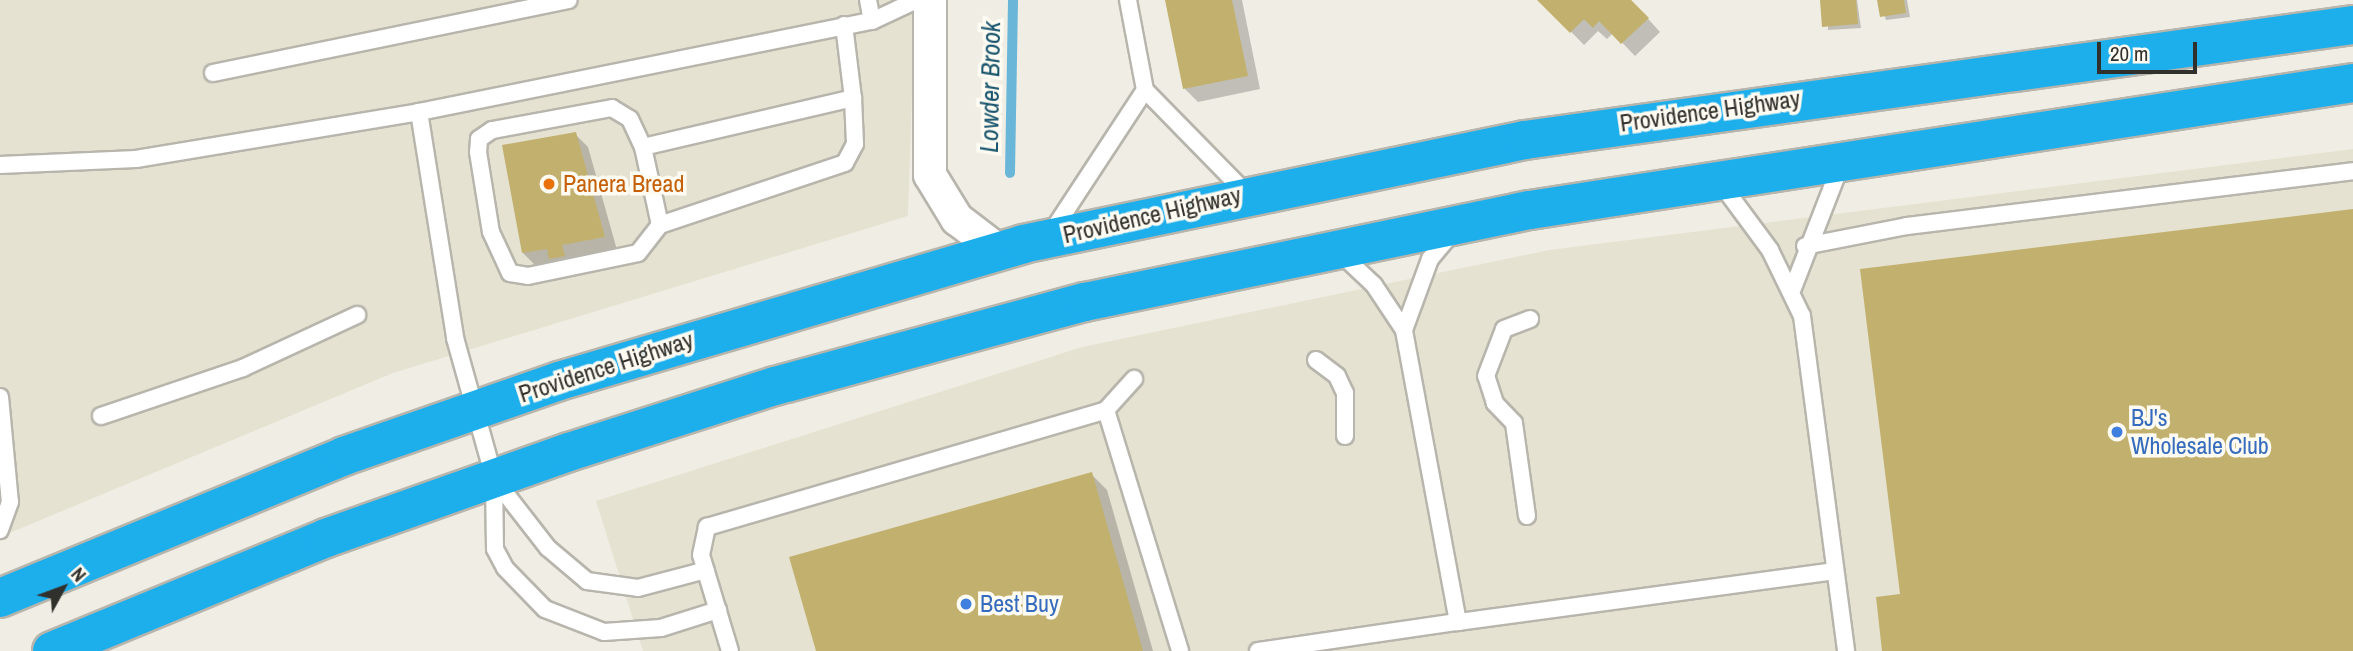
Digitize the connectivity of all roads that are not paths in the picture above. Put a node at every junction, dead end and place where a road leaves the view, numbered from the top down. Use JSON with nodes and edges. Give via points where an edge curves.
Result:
{"nodes":[{"id":1,"x":569,"y":0,"type":"edge"},
{"id":2,"x":869,"y":0,"type":"edge"},
{"id":3,"x":917,"y":0,"type":"edge"},
{"id":4,"x":930,"y":0,"type":"edge"},
{"id":5,"x":1128,"y":0,"type":"edge"},
{"id":6,"x":872,"y":21,"type":"junction"},
{"id":7,"x":844,"y":25,"type":"junction"},
{"id":8,"x":2353,"y":25,"type":"edge"},
{"id":9,"x":213,"y":73,"type":"dead end"},
{"id":10,"x":2353,"y":83,"type":"edge"},
{"id":11,"x":1145,"y":90,"type":"junction"},
{"id":12,"x":853,"y":98,"type":"junction"},
{"id":13,"x":419,"y":112,"type":"junction"},
{"id":14,"x":643,"y":147,"type":"junction"},
{"id":15,"x":1843,"y":159,"type":"junction"},
{"id":16,"x":0,"y":165,"type":"edge"},
{"id":17,"x":2353,"y":171,"type":"edge"},
{"id":18,"x":1718,"y":178,"type":"junction"},
{"id":19,"x":1246,"y":193,"type":"junction"},
{"id":20,"x":1465,"y":222,"type":"junction"},
{"id":21,"x":660,"y":225,"type":"junction"},
{"id":22,"x":1046,"y":239,"type":"junction"},
{"id":23,"x":1334,"y":246,"type":"junction"},
{"id":24,"x":1805,"y":246,"type":"junction"},
{"id":25,"x":999,"y":251,"type":"junction"},
{"id":26,"x":1793,"y":288,"type":"junction"},
{"id":27,"x":356,"y":315,"type":"dead end"},
{"id":28,"x":1530,"y":319,"type":"dead end"},
{"id":29,"x":1404,"y":330,"type":"junction"},
{"id":30,"x":1316,"y":360,"type":"dead end"},
{"id":31,"x":1134,"y":379,"type":"dead end"},
{"id":32,"x":0,"y":397,"type":"edge"},
{"id":33,"x":1106,"y":410,"type":"junction"},
{"id":34,"x":472,"y":412,"type":"junction"},
{"id":35,"x":101,"y":416,"type":"dead end"},
{"id":36,"x":1345,"y":436,"type":"dead end"},
{"id":37,"x":494,"y":478,"type":"junction"},
{"id":38,"x":1527,"y":516,"type":"dead end"},
{"id":39,"x":0,"y":530,"type":"edge"},
{"id":40,"x":706,"y":570,"type":"junction"},
{"id":41,"x":1835,"y":571,"type":"junction"},
{"id":42,"x":0,"y":598,"type":"edge"},
{"id":43,"x":718,"y":610,"type":"junction"},
{"id":44,"x":1458,"y":622,"type":"junction"},
{"id":45,"x":52,"y":651,"type":"edge"},
{"id":46,"x":730,"y":651,"type":"edge"},
{"id":47,"x":1180,"y":651,"type":"edge"},
{"id":48,"x":1258,"y":651,"type":"edge"},
{"id":49,"x":1846,"y":651,"type":"edge"}],
"edges":[{"from":1,"to":9,"type":"lane"},
{"from":2,"to":6,"type":"lane"},
{"from":3,"to":6,"type":"lane"},
{"from":4,"to":25,"type":"street","via":[[930,175],[957,219]]},
{"from":5,"to":11,"type":"lane"},
{"from":6,"to":7,"type":"lane"},
{"from":7,"to":12,"type":"lane"},
{"from":7,"to":13,"type":"lane"},
{"from":8,"to":19,"type":"highway","name":"Providence Highway","via":[[1650,120]]},
{"from":10,"to":15,"type":"highway"},
{"from":11,"to":19,"type":"lane"},
{"from":11,"to":22,"type":"lane","via":[[1125,114],[1095,175]]},
{"from":12,"to":14,"type":"lane"},
{"from":12,"to":21,"type":"lane","via":[[855,144],[845,163]]},
{"from":13,"to":16,"type":"lane","via":[[136,159]]},
{"from":13,"to":34,"type":"lane"},
{"from":14,"to":21,"type":"lane"},
{"from":14,"to":21,"type":"lane","via":[[630,119],[612,108],[492,130],[479,139],[478,152],[491,232],[510,273],[528,276],[638,253]]},
{"from":15,"to":18,"type":"highway"},
{"from":15,"to":24,"type":"lane"},
{"from":17,"to":24,"type":"lane","via":[[1908,226]]},
{"from":18,"to":20,"type":"highway"},
{"from":18,"to":26,"type":"lane"},
{"from":19,"to":22,"type":"highway","name":"Providence Highway"},
{"from":20,"to":23,"type":"highway"},
{"from":20,"to":29,"type":"lane","via":[[1430,259]]},
{"from":22,"to":25,"type":"highway","name":"Providence Highway"},
{"from":23,"to":29,"type":"lane","via":[[1374,285]]},
{"from":23,"to":37,"type":"highway","via":[[935,341]]},
{"from":24,"to":26,"type":"lane"},
{"from":25,"to":34,"type":"highway","name":"Providence Highway","via":[[718,330]]},
{"from":26,"to":41,"type":"lane","via":[[1802,316]]},
{"from":27,"to":35,"type":"lane","via":[[243,369]]},
{"from":28,"to":38,"type":"lane","via":[[1504,329],[1486,376],[1495,403],[1514,423]]},
{"from":29,"to":44,"type":"lane"},
{"from":30,"to":36,"type":"lane","via":[[1345,393]]},
{"from":31,"to":33,"type":"lane"},
{"from":32,"to":39,"type":"lane","via":[[10,502]]},
{"from":33,"to":40,"type":"lane","via":[[722,520],[700,535]]},
{"from":33,"to":47,"type":"lane"},
{"from":34,"to":37,"type":"lane"},
{"from":34,"to":42,"type":"highway","name":"Providence Highway","via":[[272,484]]},
{"from":37,"to":40,"type":"lane","via":[[548,548],[587,581],[638,588]]},
{"from":37,"to":43,"type":"lane","via":[[495,550],[518,586],[557,617],[621,632]]},
{"from":37,"to":45,"type":"highway","via":[[276,558]]},
{"from":40,"to":43,"type":"lane"},
{"from":41,"to":44,"type":"lane"},
{"from":41,"to":49,"type":"lane"},
{"from":43,"to":46,"type":"lane"},
{"from":44,"to":48,"type":"lane"}]}
